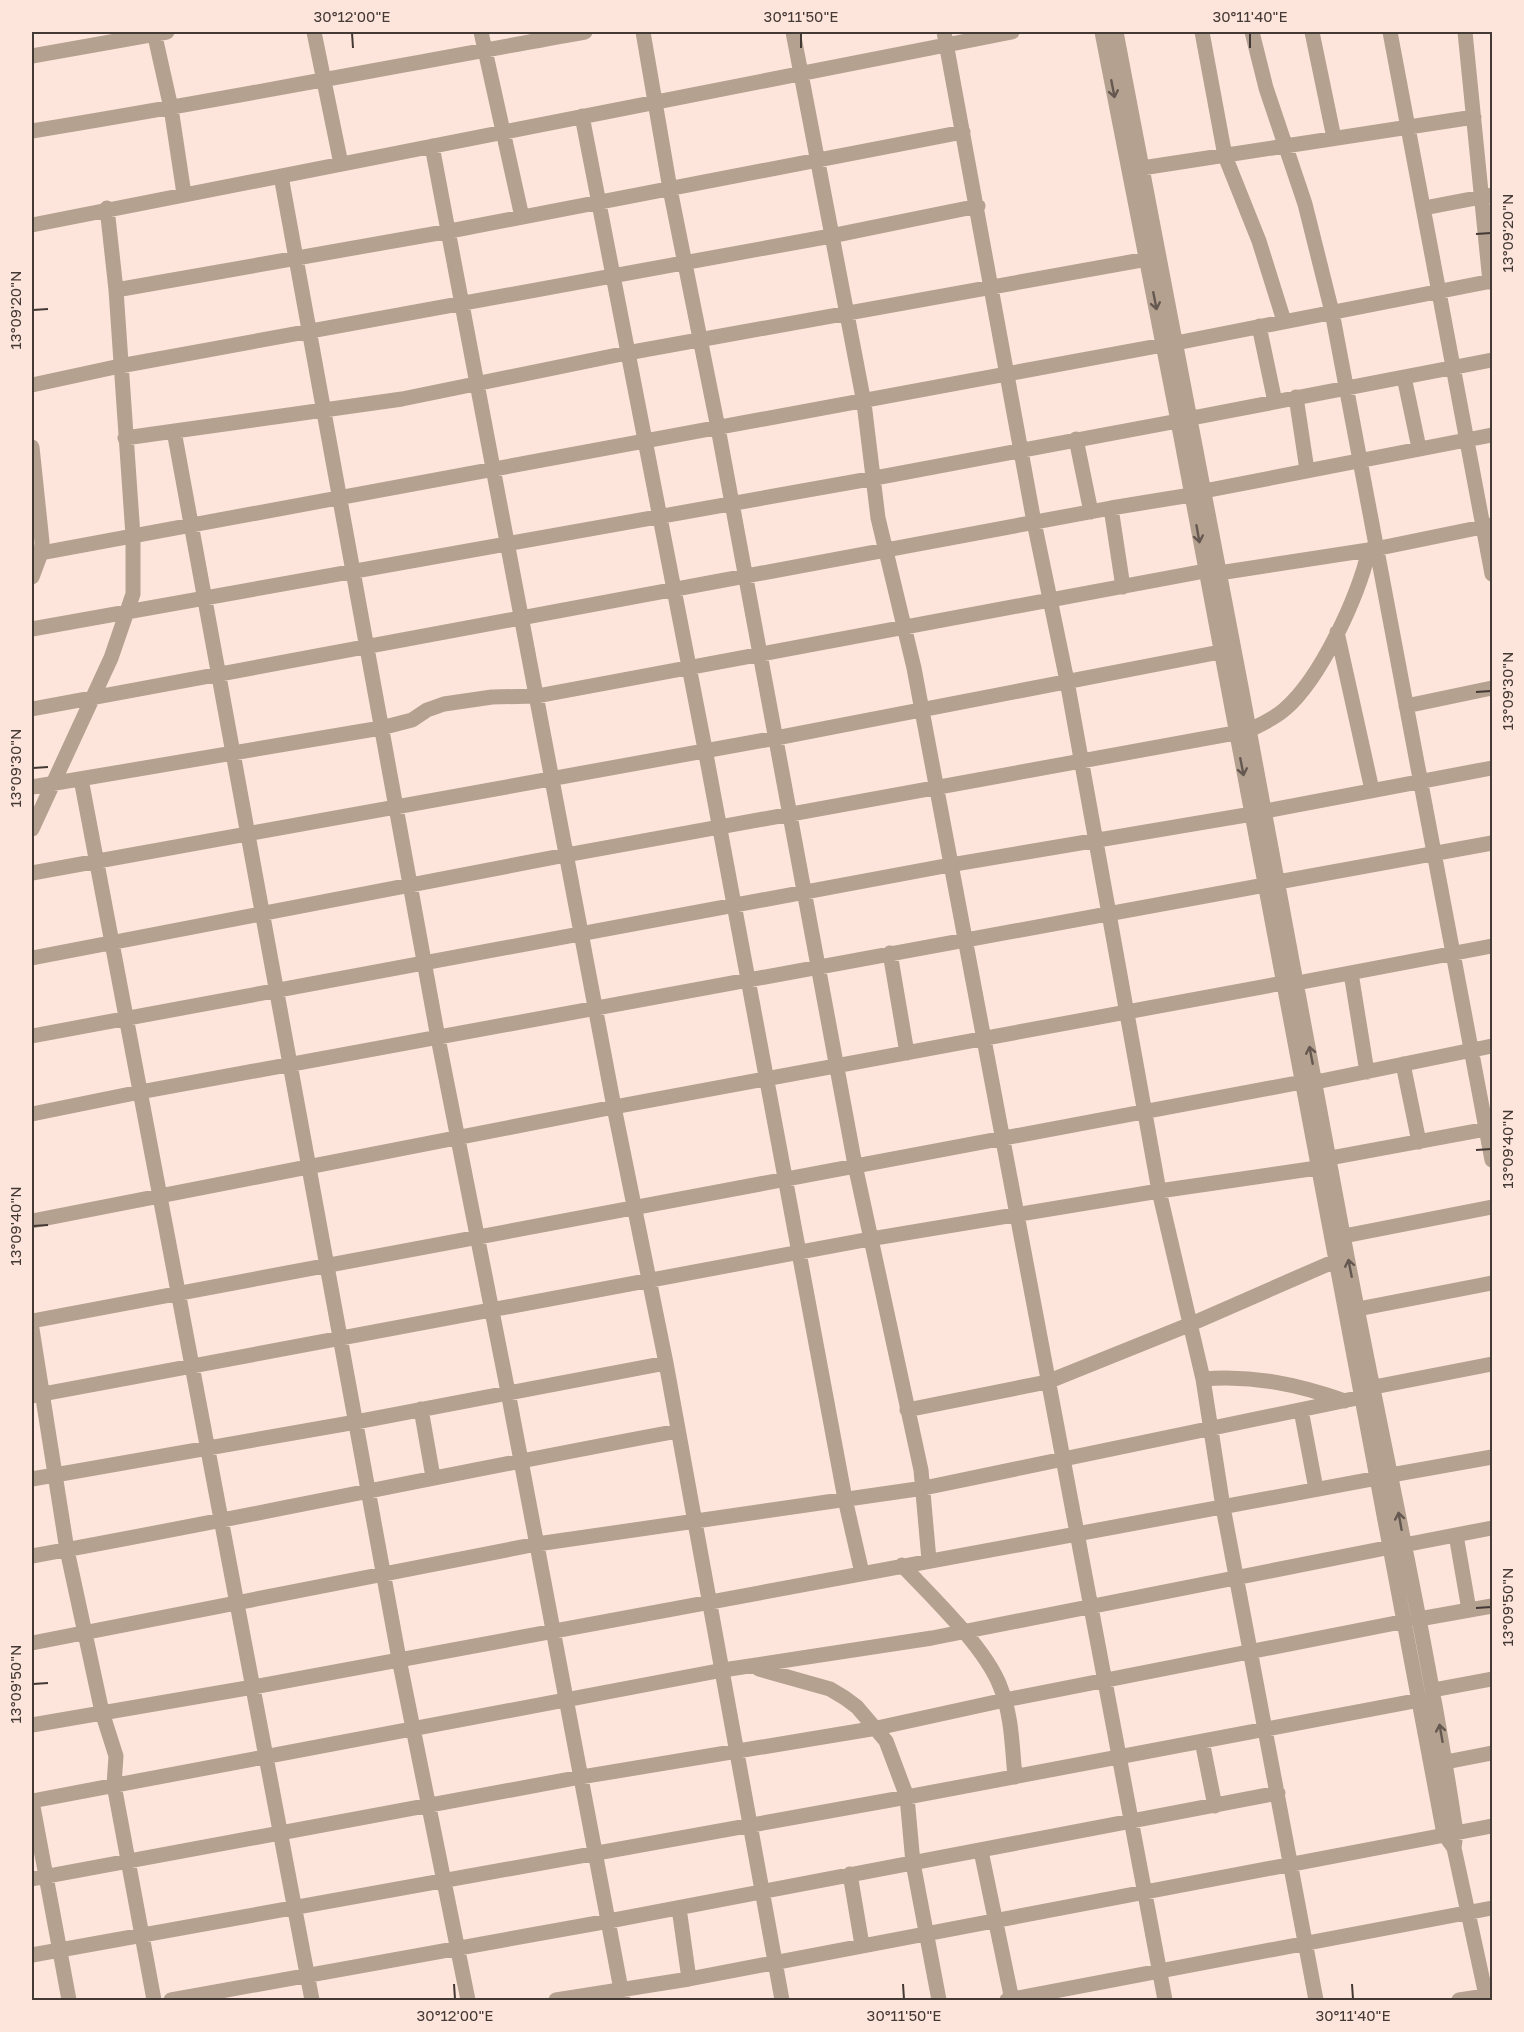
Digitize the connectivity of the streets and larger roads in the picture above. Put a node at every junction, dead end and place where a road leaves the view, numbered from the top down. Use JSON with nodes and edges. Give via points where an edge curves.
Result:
{"nodes":[{"id":1,"x":158,"y":32,"type":"edge"},
{"id":2,"x":314,"y":32,"type":"edge"},
{"id":3,"x":481,"y":32,"type":"edge"},
{"id":4,"x":585,"y":32,"type":"edge"},
{"id":5,"x":643,"y":32,"type":"edge"},
{"id":6,"x":793,"y":32,"type":"edge"},
{"id":7,"x":1005,"y":32,"type":"edge"},
{"id":8,"x":1102,"y":32,"type":"edge"},
{"id":9,"x":1116,"y":32,"type":"edge"},
{"id":10,"x":1202,"y":32,"type":"edge"},
{"id":11,"x":1252,"y":32,"type":"edge"},
{"id":12,"x":1312,"y":32,"type":"edge"},
{"id":13,"x":1390,"y":32,"type":"edge"},
{"id":14,"x":1465,"y":32,"type":"edge"},
{"id":15,"x":946,"y":38,"type":"edge"},
{"id":16,"x":484,"y":48,"type":"junction"},
{"id":17,"x":32,"y":57,"type":"edge"},
{"id":18,"x":801,"y":73,"type":"junction"},
{"id":19,"x":323,"y":78,"type":"junction"},
{"id":20,"x":654,"y":102,"type":"junction"},
{"id":21,"x":171,"y":108,"type":"junction"},
{"id":22,"x":582,"y":116,"type":"junction"},
{"id":23,"x":1474,"y":117,"type":"junction"},
{"id":24,"x":1408,"y":125,"type":"junction"},
{"id":25,"x":32,"y":131,"type":"edge"},
{"id":26,"x":504,"y":132,"type":"junction"},
{"id":27,"x":963,"y":132,"type":"junction"},
{"id":28,"x":1334,"y":138,"type":"junction"},
{"id":29,"x":432,"y":146,"type":"junction"},
{"id":30,"x":1286,"y":146,"type":"junction"},
{"id":31,"x":1225,"y":156,"type":"junction"},
{"id":32,"x":817,"y":161,"type":"junction"},
{"id":33,"x":341,"y":164,"type":"junction"},
{"id":34,"x":1142,"y":168,"type":"junction"},
{"id":35,"x":281,"y":176,"type":"junction"},
{"id":36,"x":670,"y":189,"type":"junction"},
{"id":37,"x":184,"y":194,"type":"junction"},
{"id":38,"x":1487,"y":196,"type":"edge"},
{"id":39,"x":599,"y":202,"type":"junction"},
{"id":40,"x":978,"y":206,"type":"junction"},
{"id":41,"x":107,"y":208,"type":"junction"},
{"id":42,"x":1424,"y":208,"type":"junction"},
{"id":43,"x":522,"y":217,"type":"junction"},
{"id":44,"x":32,"y":225,"type":"edge"},
{"id":45,"x":450,"y":231,"type":"junction"},
{"id":46,"x":831,"y":236,"type":"junction"},
{"id":47,"x":295,"y":258,"type":"junction"},
{"id":48,"x":1147,"y":259,"type":"junction"},
{"id":49,"x":685,"y":263,"type":"junction"},
{"id":50,"x":613,"y":275,"type":"junction"},
{"id":51,"x":1491,"y":281,"type":"edge"},
{"id":52,"x":993,"y":287,"type":"junction"},
{"id":53,"x":116,"y":290,"type":"junction"},
{"id":54,"x":1440,"y":291,"type":"junction"},
{"id":55,"x":463,"y":303,"type":"junction"},
{"id":56,"x":1332,"y":312,"type":"junction"},
{"id":57,"x":846,"y":313,"type":"junction"},
{"id":58,"x":1284,"y":321,"type":"junction"},
{"id":59,"x":1259,"y":326,"type":"junction"},
{"id":60,"x":307,"y":331,"type":"junction"},
{"id":61,"x":701,"y":339,"type":"junction"},
{"id":62,"x":1169,"y":344,"type":"junction"},
{"id":63,"x":627,"y":353,"type":"junction"},
{"id":64,"x":1492,"y":360,"type":"edge"},
{"id":65,"x":120,"y":366,"type":"junction"},
{"id":66,"x":1455,"y":367,"type":"junction"},
{"id":67,"x":1007,"y":376,"type":"junction"},
{"id":68,"x":1404,"y":377,"type":"junction"},
{"id":69,"x":478,"y":382,"type":"junction"},
{"id":70,"x":32,"y":385,"type":"edge"},
{"id":71,"x":1344,"y":388,"type":"junction"},
{"id":72,"x":1296,"y":397,"type":"junction"},
{"id":73,"x":1275,"y":402,"type":"junction"},
{"id":74,"x":864,"y":403,"type":"junction"},
{"id":75,"x":322,"y":410,"type":"junction"},
{"id":76,"x":1185,"y":419,"type":"junction"},
{"id":77,"x":718,"y":428,"type":"junction"},
{"id":78,"x":174,"y":431,"type":"junction"},
{"id":79,"x":1492,"y":435,"type":"edge"},
{"id":80,"x":125,"y":438,"type":"junction"},
{"id":81,"x":1076,"y":439,"type":"junction"},
{"id":82,"x":1467,"y":439,"type":"junction"},
{"id":83,"x":645,"y":441,"type":"junction"},
{"id":84,"x":32,"y":447,"type":"edge"},
{"id":85,"x":1419,"y":448,"type":"junction"},
{"id":86,"x":1022,"y":449,"type":"junction"},
{"id":87,"x":1359,"y":460,"type":"junction"},
{"id":88,"x":495,"y":469,"type":"junction"},
{"id":89,"x":1307,"y":470,"type":"junction"},
{"id":90,"x":875,"y":478,"type":"junction"},
{"id":91,"x":1198,"y":493,"type":"junction"},
{"id":92,"x":338,"y":500,"type":"junction"},
{"id":93,"x":732,"y":502,"type":"junction"},
{"id":94,"x":1111,"y":508,"type":"junction"},
{"id":95,"x":1091,"y":512,"type":"junction"},
{"id":96,"x":660,"y":515,"type":"junction"},
{"id":97,"x":1034,"y":522,"type":"junction"},
{"id":98,"x":1488,"y":526,"type":"edge"},
{"id":99,"x":190,"y":527,"type":"junction"},
{"id":100,"x":133,"y":536,"type":"junction"},
{"id":101,"x":509,"y":543,"type":"junction"},
{"id":102,"x":885,"y":549,"type":"junction"},
{"id":103,"x":1372,"y":550,"type":"junction"},
{"id":104,"x":36,"y":565,"type":"edge"},
{"id":105,"x":354,"y":572,"type":"junction"},
{"id":106,"x":1212,"y":572,"type":"junction"},
{"id":107,"x":1492,"y":574,"type":"edge"},
{"id":108,"x":744,"y":575,"type":"junction"},
{"id":109,"x":1123,"y":587,"type":"junction"},
{"id":110,"x":673,"y":588,"type":"junction"},
{"id":111,"x":203,"y":598,"type":"junction"},
{"id":112,"x":1052,"y":601,"type":"junction"},
{"id":113,"x":127,"y":612,"type":"junction"},
{"id":114,"x":522,"y":619,"type":"junction"},
{"id":115,"x":905,"y":628,"type":"junction"},
{"id":116,"x":32,"y":629,"type":"edge"},
{"id":117,"x":1337,"y":632,"type":"junction"},
{"id":118,"x":368,"y":647,"type":"junction"},
{"id":119,"x":1220,"y":652,"type":"junction"},
{"id":120,"x":759,"y":656,"type":"junction"},
{"id":121,"x":688,"y":668,"type":"junction"},
{"id":122,"x":217,"y":675,"type":"junction"},
{"id":123,"x":1067,"y":681,"type":"junction"},
{"id":124,"x":1492,"y":688,"type":"edge"},
{"id":125,"x":537,"y":696,"type":"junction"},
{"id":126,"x":93,"y":697,"type":"junction"},
{"id":127,"x":1406,"y":706,"type":"junction"},
{"id":128,"x":32,"y":709,"type":"edge"},
{"id":129,"x":922,"y":710,"type":"junction"},
{"id":130,"x":381,"y":728,"type":"junction"},
{"id":131,"x":1242,"y":732,"type":"junction"},
{"id":132,"x":776,"y":738,"type":"junction"},
{"id":133,"x":705,"y":749,"type":"junction"},
{"id":134,"x":231,"y":753,"type":"junction"},
{"id":135,"x":1081,"y":760,"type":"junction"},
{"id":136,"x":1492,"y":768,"type":"edge"},
{"id":137,"x":553,"y":778,"type":"junction"},
{"id":138,"x":81,"y":779,"type":"junction"},
{"id":139,"x":1421,"y":781,"type":"junction"},
{"id":140,"x":53,"y":784,"type":"junction"},
{"id":141,"x":32,"y":787,"type":"edge"},
{"id":142,"x":935,"y":787,"type":"junction"},
{"id":143,"x":1372,"y":790,"type":"junction"},
{"id":144,"x":397,"y":808,"type":"junction"},
{"id":145,"x":1258,"y":812,"type":"junction"},
{"id":146,"x":790,"y":816,"type":"junction"},
{"id":147,"x":719,"y":828,"type":"junction"},
{"id":148,"x":32,"y":829,"type":"edge"},
{"id":149,"x":247,"y":835,"type":"junction"},
{"id":150,"x":1095,"y":839,"type":"junction"},
{"id":151,"x":1492,"y":843,"type":"edge"},
{"id":152,"x":1433,"y":854,"type":"junction"},
{"id":153,"x":566,"y":855,"type":"junction"},
{"id":154,"x":96,"y":861,"type":"junction"},
{"id":155,"x":950,"y":865,"type":"junction"},
{"id":156,"x":32,"y":873,"type":"edge"},
{"id":157,"x":1271,"y":883,"type":"junction"},
{"id":158,"x":411,"y":885,"type":"junction"},
{"id":159,"x":804,"y":892,"type":"junction"},
{"id":160,"x":733,"y":905,"type":"junction"},
{"id":161,"x":1108,"y":912,"type":"junction"},
{"id":162,"x":262,"y":914,"type":"junction"},
{"id":163,"x":581,"y":934,"type":"junction"},
{"id":164,"x":963,"y":938,"type":"junction"},
{"id":165,"x":112,"y":942,"type":"junction"},
{"id":166,"x":1492,"y":946,"type":"edge"},
{"id":167,"x":890,"y":953,"type":"junction"},
{"id":168,"x":1452,"y":953,"type":"junction"},
{"id":169,"x":32,"y":958,"type":"edge"},
{"id":170,"x":425,"y":963,"type":"junction"},
{"id":171,"x":818,"y":968,"type":"junction"},
{"id":172,"x":1351,"y":973,"type":"junction"},
{"id":173,"x":746,"y":981,"type":"junction"},
{"id":174,"x":1290,"y":983,"type":"junction"},
{"id":175,"x":277,"y":992,"type":"junction"},
{"id":176,"x":595,"y":1009,"type":"junction"},
{"id":177,"x":1126,"y":1012,"type":"junction"},
{"id":178,"x":126,"y":1020,"type":"junction"},
{"id":179,"x":32,"y":1036,"type":"edge"},
{"id":180,"x":438,"y":1038,"type":"junction"},
{"id":181,"x":982,"y":1038,"type":"junction"},
{"id":182,"x":1492,"y":1046,"type":"edge"},
{"id":183,"x":1471,"y":1050,"type":"junction"},
{"id":184,"x":907,"y":1053,"type":"junction"},
{"id":185,"x":1402,"y":1064,"type":"junction"},
{"id":186,"x":290,"y":1065,"type":"junction"},
{"id":187,"x":838,"y":1066,"type":"junction"},
{"id":188,"x":1367,"y":1072,"type":"junction"},
{"id":189,"x":765,"y":1081,"type":"junction"},
{"id":190,"x":1309,"y":1082,"type":"junction"},
{"id":191,"x":140,"y":1092,"type":"junction"},
{"id":192,"x":614,"y":1107,"type":"junction"},
{"id":193,"x":1145,"y":1111,"type":"junction"},
{"id":194,"x":32,"y":1114,"type":"edge"},
{"id":195,"x":1490,"y":1128,"type":"edge"},
{"id":196,"x":1002,"y":1137,"type":"junction"},
{"id":197,"x":457,"y":1138,"type":"junction"},
{"id":198,"x":1419,"y":1142,"type":"junction"},
{"id":199,"x":1330,"y":1158,"type":"junction"},
{"id":200,"x":1492,"y":1160,"type":"edge"},
{"id":201,"x":855,"y":1165,"type":"junction"},
{"id":202,"x":309,"y":1166,"type":"junction"},
{"id":203,"x":1317,"y":1168,"type":"junction"},
{"id":204,"x":784,"y":1179,"type":"junction"},
{"id":205,"x":1159,"y":1191,"type":"junction"},
{"id":206,"x":160,"y":1194,"type":"junction"},
{"id":207,"x":633,"y":1206,"type":"junction"},
{"id":208,"x":1492,"y":1207,"type":"edge"},
{"id":209,"x":1017,"y":1214,"type":"junction"},
{"id":210,"x":32,"y":1221,"type":"edge"},
{"id":211,"x":477,"y":1236,"type":"junction"},
{"id":212,"x":1344,"y":1236,"type":"junction"},
{"id":213,"x":870,"y":1239,"type":"junction"},
{"id":214,"x":799,"y":1252,"type":"junction"},
{"id":215,"x":1335,"y":1261,"type":"junction"},
{"id":216,"x":327,"y":1263,"type":"junction"},
{"id":217,"x":648,"y":1280,"type":"junction"},
{"id":218,"x":1492,"y":1283,"type":"edge"},
{"id":219,"x":179,"y":1293,"type":"junction"},
{"id":220,"x":1358,"y":1309,"type":"junction"},
{"id":221,"x":492,"y":1310,"type":"junction"},
{"id":222,"x":32,"y":1321,"type":"edge"},
{"id":223,"x":1191,"y":1324,"type":"junction"},
{"id":224,"x":32,"y":1329,"type":"edge"},
{"id":225,"x":341,"y":1339,"type":"junction"},
{"id":226,"x":666,"y":1363,"type":"junction"},
{"id":227,"x":1492,"y":1364,"type":"edge"},
{"id":228,"x":193,"y":1367,"type":"junction"},
{"id":229,"x":1203,"y":1379,"type":"junction"},
{"id":230,"x":1047,"y":1382,"type":"junction"},
{"id":231,"x":508,"y":1392,"type":"junction"},
{"id":232,"x":1368,"y":1392,"type":"junction"},
{"id":233,"x":37,"y":1395,"type":"edge"},
{"id":234,"x":1345,"y":1401,"type":"junction"},
{"id":235,"x":421,"y":1409,"type":"junction"},
{"id":236,"x":907,"y":1410,"type":"junction"},
{"id":237,"x":1301,"y":1410,"type":"junction"},
{"id":238,"x":356,"y":1422,"type":"junction"},
{"id":239,"x":1211,"y":1427,"type":"junction"},
{"id":240,"x":678,"y":1431,"type":"junction"},
{"id":241,"x":208,"y":1448,"type":"junction"},
{"id":242,"x":1492,"y":1456,"type":"edge"},
{"id":243,"x":521,"y":1460,"type":"junction"},
{"id":244,"x":1064,"y":1460,"type":"junction"},
{"id":245,"x":54,"y":1475,"type":"junction"},
{"id":246,"x":433,"y":1476,"type":"junction"},
{"id":247,"x":1384,"y":1476,"type":"junction"},
{"id":248,"x":32,"y":1479,"type":"edge"},
{"id":249,"x":924,"y":1488,"type":"junction"},
{"id":250,"x":369,"y":1489,"type":"junction"},
{"id":251,"x":1316,"y":1490,"type":"junction"},
{"id":252,"x":845,"y":1499,"type":"junction"},
{"id":253,"x":1223,"y":1507,"type":"junction"},
{"id":254,"x":695,"y":1519,"type":"junction"},
{"id":255,"x":223,"y":1521,"type":"junction"},
{"id":256,"x":1492,"y":1528,"type":"edge"},
{"id":257,"x":1077,"y":1533,"type":"junction"},
{"id":258,"x":1456,"y":1535,"type":"junction"},
{"id":259,"x":537,"y":1544,"type":"junction"},
{"id":260,"x":1397,"y":1546,"type":"junction"},
{"id":261,"x":67,"y":1550,"type":"junction"},
{"id":262,"x":32,"y":1556,"type":"edge"},
{"id":263,"x":929,"y":1560,"type":"junction"},
{"id":264,"x":903,"y":1565,"type":"junction"},
{"id":265,"x":862,"y":1573,"type":"junction"},
{"id":266,"x":385,"y":1576,"type":"junction"},
{"id":267,"x":1237,"y":1578,"type":"junction"},
{"id":268,"x":710,"y":1603,"type":"junction"},
{"id":269,"x":238,"y":1604,"type":"junction"},
{"id":270,"x":1090,"y":1605,"type":"junction"},
{"id":271,"x":1492,"y":1606,"type":"edge"},
{"id":272,"x":1469,"y":1610,"type":"junction"},
{"id":273,"x":1413,"y":1620,"type":"junction"},
{"id":274,"x":553,"y":1631,"type":"junction"},
{"id":275,"x":962,"y":1632,"type":"junction"},
{"id":276,"x":86,"y":1634,"type":"junction"},
{"id":277,"x":32,"y":1643,"type":"edge"},
{"id":278,"x":1250,"y":1653,"type":"junction"},
{"id":279,"x":399,"y":1659,"type":"junction"},
{"id":280,"x":754,"y":1667,"type":"junction"},
{"id":281,"x":723,"y":1670,"type":"junction"},
{"id":282,"x":1492,"y":1679,"type":"edge"},
{"id":283,"x":1105,"y":1680,"type":"junction"},
{"id":284,"x":253,"y":1687,"type":"junction"},
{"id":285,"x":1433,"y":1690,"type":"junction"},
{"id":286,"x":566,"y":1700,"type":"junction"},
{"id":287,"x":1005,"y":1700,"type":"junction"},
{"id":288,"x":1420,"y":1700,"type":"junction"},
{"id":289,"x":102,"y":1712,"type":"junction"},
{"id":290,"x":32,"y":1725,"type":"edge"},
{"id":291,"x":877,"y":1728,"type":"junction"},
{"id":292,"x":415,"y":1729,"type":"junction"},
{"id":293,"x":1266,"y":1729,"type":"junction"},
{"id":294,"x":1202,"y":1742,"type":"junction"},
{"id":295,"x":739,"y":1750,"type":"junction"},
{"id":296,"x":1492,"y":1753,"type":"edge"},
{"id":297,"x":1120,"y":1757,"type":"junction"},
{"id":298,"x":267,"y":1758,"type":"junction"},
{"id":299,"x":1446,"y":1762,"type":"junction"},
{"id":300,"x":581,"y":1777,"type":"junction"},
{"id":301,"x":1015,"y":1777,"type":"junction"},
{"id":302,"x":114,"y":1785,"type":"junction"},
{"id":303,"x":1278,"y":1793,"type":"junction"},
{"id":304,"x":907,"y":1797,"type":"junction"},
{"id":305,"x":32,"y":1801,"type":"edge"},
{"id":306,"x":430,"y":1805,"type":"junction"},
{"id":307,"x":1215,"y":1806,"type":"junction"},
{"id":308,"x":1131,"y":1822,"type":"junction"},
{"id":309,"x":752,"y":1825,"type":"junction"},
{"id":310,"x":1492,"y":1826,"type":"edge"},
{"id":311,"x":1450,"y":1833,"type":"junction"},
{"id":312,"x":282,"y":1834,"type":"junction"},
{"id":313,"x":981,"y":1851,"type":"junction"},
{"id":314,"x":596,"y":1852,"type":"junction"},
{"id":315,"x":127,"y":1863,"type":"junction"},
{"id":316,"x":913,"y":1863,"type":"junction"},
{"id":317,"x":1291,"y":1864,"type":"junction"},
{"id":318,"x":850,"y":1874,"type":"junction"},
{"id":319,"x":39,"y":1878,"type":"edge"},
{"id":320,"x":445,"y":1879,"type":"junction"},
{"id":321,"x":764,"y":1891,"type":"junction"},
{"id":322,"x":1144,"y":1892,"type":"junction"},
{"id":323,"x":296,"y":1907,"type":"junction"},
{"id":324,"x":679,"y":1908,"type":"junction"},
{"id":325,"x":1492,"y":1908,"type":"edge"},
{"id":326,"x":1467,"y":1912,"type":"junction"},
{"id":327,"x":995,"y":1919,"type":"junction"},
{"id":328,"x":609,"y":1921,"type":"junction"},
{"id":329,"x":926,"y":1933,"type":"junction"},
{"id":330,"x":142,"y":1935,"type":"junction"},
{"id":331,"x":1306,"y":1944,"type":"junction"},
{"id":332,"x":862,"y":1945,"type":"junction"},
{"id":333,"x":457,"y":1948,"type":"junction"},
{"id":334,"x":61,"y":1950,"type":"junction"},
{"id":335,"x":32,"y":1955,"type":"edge"},
{"id":336,"x":774,"y":1962,"type":"junction"},
{"id":337,"x":1159,"y":1972,"type":"junction"},
{"id":338,"x":308,"y":1975,"type":"junction"},
{"id":339,"x":689,"y":1979,"type":"junction"},
{"id":340,"x":621,"y":1994,"type":"edge"},
{"id":341,"x":1489,"y":1997,"type":"edge"},
{"id":342,"x":1010,"y":2000,"type":"edge"},
{"id":343,"x":69,"y":2001,"type":"edge"},
{"id":344,"x":154,"y":2001,"type":"edge"},
{"id":345,"x":171,"y":2001,"type":"edge"},
{"id":346,"x":312,"y":2001,"type":"edge"},
{"id":347,"x":468,"y":2001,"type":"edge"},
{"id":348,"x":556,"y":2001,"type":"edge"},
{"id":349,"x":782,"y":2001,"type":"edge"},
{"id":350,"x":939,"y":2001,"type":"edge"},
{"id":351,"x":1165,"y":2001,"type":"edge"},
{"id":352,"x":1316,"y":2001,"type":"edge"},
{"id":353,"x":1459,"y":2001,"type":"edge"}],
"edges":[{"from":1,"to":17,"type":"street"},
{"from":1,"to":21,"type":"street"},
{"from":2,"to":19,"type":"street"},
{"from":3,"to":16,"type":"street"},
{"from":4,"to":16,"type":"street"},
{"from":5,"to":20,"type":"street"},
{"from":6,"to":18,"type":"street"},
{"from":7,"to":15,"type":"street"},
{"from":8,"to":48,"type":"street","one_way":true},
{"from":9,"to":34,"type":"street"},
{"from":10,"to":31,"type":"street"},
{"from":11,"to":30,"type":"street"},
{"from":12,"to":28,"type":"street"},
{"from":13,"to":24,"type":"street"},
{"from":14,"to":23,"type":"street"},
{"from":15,"to":18,"type":"street"},
{"from":15,"to":27,"type":"street"},
{"from":16,"to":19,"type":"street"},
{"from":16,"to":26,"type":"street"},
{"from":18,"to":20,"type":"street"},
{"from":18,"to":32,"type":"street"},
{"from":19,"to":21,"type":"street"},
{"from":19,"to":33,"type":"street"},
{"from":20,"to":22,"type":"street"},
{"from":20,"to":36,"type":"street"},
{"from":21,"to":25,"type":"street"},
{"from":21,"to":37,"type":"street"},
{"from":22,"to":26,"type":"street"},
{"from":22,"to":39,"type":"street"},
{"from":23,"to":24,"type":"street"},
{"from":23,"to":38,"type":"street"},
{"from":24,"to":28,"type":"street"},
{"from":24,"to":42,"type":"street"},
{"from":26,"to":29,"type":"street"},
{"from":26,"to":43,"type":"street"},
{"from":27,"to":32,"type":"street"},
{"from":27,"to":40,"type":"street"},
{"from":28,"to":30,"type":"street"},
{"from":29,"to":33,"type":"street"},
{"from":29,"to":45,"type":"street"},
{"from":30,"to":31,"type":"street"},
{"from":30,"to":56,"type":"street"},
{"from":31,"to":34,"type":"street"},
{"from":31,"to":58,"type":"street"},
{"from":32,"to":36,"type":"street"},
{"from":32,"to":46,"type":"street"},
{"from":33,"to":35,"type":"street"},
{"from":34,"to":62,"type":"street"},
{"from":35,"to":37,"type":"street"},
{"from":35,"to":47,"type":"street"},
{"from":36,"to":39,"type":"street"},
{"from":36,"to":49,"type":"street"},
{"from":37,"to":41,"type":"street"},
{"from":38,"to":42,"type":"street"},
{"from":38,"to":51,"type":"street"},
{"from":39,"to":43,"type":"street"},
{"from":39,"to":50,"type":"street"},
{"from":40,"to":46,"type":"street"},
{"from":40,"to":52,"type":"street"},
{"from":41,"to":44,"type":"street"},
{"from":41,"to":53,"type":"street"},
{"from":42,"to":54,"type":"street"},
{"from":43,"to":45,"type":"street"},
{"from":45,"to":47,"type":"street"},
{"from":45,"to":55,"type":"street"},
{"from":46,"to":49,"type":"street"},
{"from":46,"to":57,"type":"street"},
{"from":47,"to":53,"type":"street"},
{"from":47,"to":60,"type":"street"},
{"from":48,"to":52,"type":"street"},
{"from":48,"to":62,"type":"street","one_way":true},
{"from":49,"to":50,"type":"street"},
{"from":49,"to":61,"type":"street"},
{"from":50,"to":55,"type":"street"},
{"from":50,"to":63,"type":"street"},
{"from":51,"to":54,"type":"street"},
{"from":52,"to":57,"type":"street"},
{"from":52,"to":67,"type":"street"},
{"from":53,"to":65,"type":"street"},
{"from":54,"to":56,"type":"street"},
{"from":54,"to":66,"type":"street"},
{"from":55,"to":60,"type":"street"},
{"from":55,"to":69,"type":"street"},
{"from":56,"to":58,"type":"street"},
{"from":56,"to":71,"type":"street"},
{"from":57,"to":61,"type":"street"},
{"from":57,"to":74,"type":"street"},
{"from":58,"to":59,"type":"street"},
{"from":59,"to":62,"type":"street"},
{"from":59,"to":73,"type":"street"},
{"from":60,"to":65,"type":"street"},
{"from":60,"to":75,"type":"street"},
{"from":61,"to":63,"type":"street"},
{"from":61,"to":77,"type":"street"},
{"from":62,"to":67,"type":"street"},
{"from":62,"to":76,"type":"street"},
{"from":63,"to":69,"type":"street"},
{"from":63,"to":83,"type":"street"},
{"from":64,"to":66,"type":"street"},
{"from":65,"to":70,"type":"street"},
{"from":65,"to":80,"type":"street"},
{"from":66,"to":68,"type":"street"},
{"from":66,"to":82,"type":"street"},
{"from":67,"to":74,"type":"street"},
{"from":67,"to":86,"type":"street"},
{"from":68,"to":71,"type":"street"},
{"from":68,"to":85,"type":"street"},
{"from":69,"to":75,"type":"street","via":[[402,399]]},
{"from":69,"to":88,"type":"street"},
{"from":71,"to":72,"type":"street"},
{"from":71,"to":87,"type":"street"},
{"from":72,"to":73,"type":"street"},
{"from":72,"to":89,"type":"street"},
{"from":73,"to":76,"type":"street"},
{"from":74,"to":77,"type":"street"},
{"from":74,"to":90,"type":"street"},
{"from":75,"to":78,"type":"street"},
{"from":75,"to":92,"type":"street"},
{"from":76,"to":81,"type":"street"},
{"from":76,"to":91,"type":"street"},
{"from":77,"to":83,"type":"street"},
{"from":77,"to":93,"type":"street"},
{"from":78,"to":80,"type":"street"},
{"from":78,"to":99,"type":"street"},
{"from":79,"to":82,"type":"street"},
{"from":80,"to":100,"type":"street"},
{"from":81,"to":86,"type":"street"},
{"from":81,"to":95,"type":"street"},
{"from":82,"to":85,"type":"street"},
{"from":82,"to":98,"type":"street"},
{"from":83,"to":88,"type":"street"},
{"from":83,"to":96,"type":"street"},
{"from":84,"to":104,"type":"street","via":[[42,524]]},
{"from":85,"to":87,"type":"street"},
{"from":86,"to":90,"type":"street"},
{"from":86,"to":97,"type":"street"},
{"from":87,"to":89,"type":"street"},
{"from":87,"to":103,"type":"street"},
{"from":88,"to":92,"type":"street"},
{"from":88,"to":101,"type":"street"},
{"from":89,"to":91,"type":"street"},
{"from":90,"to":93,"type":"street"},
{"from":90,"to":102,"type":"street"},
{"from":91,"to":94,"type":"street"},
{"from":91,"to":106,"type":"street"},
{"from":92,"to":99,"type":"street"},
{"from":92,"to":105,"type":"street"},
{"from":93,"to":96,"type":"street"},
{"from":93,"to":108,"type":"street"},
{"from":94,"to":95,"type":"street"},
{"from":94,"to":109,"type":"street"},
{"from":95,"to":97,"type":"street"},
{"from":96,"to":101,"type":"street"},
{"from":96,"to":110,"type":"street"},
{"from":97,"to":102,"type":"street"},
{"from":97,"to":112,"type":"street"},
{"from":98,"to":103,"type":"street"},
{"from":98,"to":107,"type":"street"},
{"from":99,"to":100,"type":"street"},
{"from":99,"to":111,"type":"street"},
{"from":100,"to":104,"type":"street"},
{"from":100,"to":113,"type":"street","via":[[133,594]]},
{"from":101,"to":105,"type":"street"},
{"from":101,"to":114,"type":"street"},
{"from":102,"to":108,"type":"street"},
{"from":102,"to":115,"type":"street"},
{"from":103,"to":106,"type":"street"},
{"from":103,"to":117,"type":"street"},
{"from":103,"to":127,"type":"street"},
{"from":105,"to":111,"type":"street"},
{"from":105,"to":118,"type":"street"},
{"from":106,"to":109,"type":"street"},
{"from":106,"to":119,"type":"street"},
{"from":106,"to":131,"type":"street"},
{"from":108,"to":110,"type":"street"},
{"from":108,"to":120,"type":"street"},
{"from":109,"to":112,"type":"street"},
{"from":110,"to":114,"type":"street"},
{"from":110,"to":121,"type":"street"},
{"from":111,"to":113,"type":"street"},
{"from":111,"to":122,"type":"street"},
{"from":112,"to":115,"type":"street"},
{"from":112,"to":123,"type":"street"},
{"from":113,"to":116,"type":"street"},
{"from":113,"to":126,"type":"street"},
{"from":114,"to":118,"type":"street"},
{"from":114,"to":125,"type":"street"},
{"from":115,"to":120,"type":"street"},
{"from":115,"to":129,"type":"street"},
{"from":117,"to":131,"type":"street","via":[[1309,680],[1286,708]]},
{"from":117,"to":143,"type":"street"},
{"from":118,"to":122,"type":"street"},
{"from":118,"to":130,"type":"street"},
{"from":119,"to":123,"type":"street"},
{"from":119,"to":131,"type":"street"},
{"from":120,"to":121,"type":"street"},
{"from":120,"to":132,"type":"street"},
{"from":121,"to":125,"type":"street"},
{"from":121,"to":133,"type":"street"},
{"from":122,"to":126,"type":"street"},
{"from":122,"to":134,"type":"street"},
{"from":123,"to":129,"type":"street"},
{"from":123,"to":135,"type":"street"},
{"from":124,"to":127,"type":"street"},
{"from":125,"to":130,"type":"street","via":[[444,704],[412,720]]},
{"from":125,"to":137,"type":"street"},
{"from":126,"to":128,"type":"street"},
{"from":126,"to":140,"type":"street"},
{"from":127,"to":139,"type":"street"},
{"from":129,"to":132,"type":"street"},
{"from":129,"to":142,"type":"street"},
{"from":130,"to":134,"type":"street"},
{"from":130,"to":144,"type":"street"},
{"from":131,"to":135,"type":"street"},
{"from":131,"to":145,"type":"street"},
{"from":132,"to":133,"type":"street"},
{"from":132,"to":146,"type":"street"},
{"from":133,"to":137,"type":"street"},
{"from":133,"to":147,"type":"street"},
{"from":134,"to":138,"type":"street"},
{"from":134,"to":149,"type":"street"},
{"from":135,"to":142,"type":"street"},
{"from":135,"to":150,"type":"street"},
{"from":136,"to":139,"type":"street"},
{"from":137,"to":144,"type":"street"},
{"from":137,"to":153,"type":"street"},
{"from":138,"to":140,"type":"street"},
{"from":138,"to":154,"type":"street"},
{"from":139,"to":143,"type":"street"},
{"from":139,"to":152,"type":"street"},
{"from":140,"to":141,"type":"street"},
{"from":140,"to":148,"type":"street"},
{"from":142,"to":146,"type":"street"},
{"from":142,"to":155,"type":"street"},
{"from":143,"to":145,"type":"street"},
{"from":144,"to":149,"type":"street"},
{"from":144,"to":158,"type":"street"},
{"from":145,"to":150,"type":"street"},
{"from":145,"to":157,"type":"street"},
{"from":146,"to":147,"type":"street"},
{"from":146,"to":159,"type":"street"},
{"from":147,"to":153,"type":"street"},
{"from":147,"to":160,"type":"street"},
{"from":149,"to":154,"type":"street"},
{"from":149,"to":162,"type":"street"},
{"from":150,"to":155,"type":"street"},
{"from":150,"to":161,"type":"street"},
{"from":151,"to":152,"type":"street"},
{"from":152,"to":157,"type":"street"},
{"from":152,"to":168,"type":"street"},
{"from":153,"to":158,"type":"street"},
{"from":153,"to":163,"type":"street"},
{"from":154,"to":156,"type":"street"},
{"from":154,"to":165,"type":"street"},
{"from":155,"to":159,"type":"street"},
{"from":155,"to":164,"type":"street"},
{"from":157,"to":161,"type":"street"},
{"from":157,"to":174,"type":"street"},
{"from":158,"to":162,"type":"street"},
{"from":158,"to":170,"type":"street"},
{"from":159,"to":160,"type":"street"},
{"from":159,"to":171,"type":"street"},
{"from":160,"to":163,"type":"street"},
{"from":160,"to":173,"type":"street"},
{"from":161,"to":164,"type":"street"},
{"from":161,"to":177,"type":"street"},
{"from":162,"to":165,"type":"street"},
{"from":162,"to":175,"type":"street"},
{"from":163,"to":170,"type":"street"},
{"from":163,"to":176,"type":"street"},
{"from":164,"to":167,"type":"street"},
{"from":164,"to":181,"type":"street"},
{"from":165,"to":169,"type":"street"},
{"from":165,"to":178,"type":"street"},
{"from":166,"to":168,"type":"street"},
{"from":167,"to":171,"type":"street"},
{"from":167,"to":184,"type":"street"},
{"from":168,"to":172,"type":"street"},
{"from":168,"to":183,"type":"street"},
{"from":170,"to":175,"type":"street"},
{"from":170,"to":180,"type":"street"},
{"from":171,"to":173,"type":"street"},
{"from":171,"to":187,"type":"street"},
{"from":172,"to":174,"type":"street"},
{"from":172,"to":188,"type":"street"},
{"from":173,"to":176,"type":"street"},
{"from":173,"to":189,"type":"street"},
{"from":174,"to":177,"type":"street"},
{"from":174,"to":190,"type":"street"},
{"from":175,"to":178,"type":"street"},
{"from":175,"to":186,"type":"street"},
{"from":176,"to":180,"type":"street"},
{"from":176,"to":192,"type":"street"},
{"from":177,"to":181,"type":"street"},
{"from":177,"to":193,"type":"street"},
{"from":178,"to":179,"type":"street"},
{"from":178,"to":191,"type":"street"},
{"from":180,"to":186,"type":"street"},
{"from":180,"to":197,"type":"street"},
{"from":181,"to":184,"type":"street"},
{"from":181,"to":196,"type":"street"},
{"from":182,"to":183,"type":"street"},
{"from":183,"to":185,"type":"street"},
{"from":183,"to":195,"type":"street"},
{"from":184,"to":187,"type":"street"},
{"from":185,"to":188,"type":"street"},
{"from":185,"to":198,"type":"street"},
{"from":186,"to":191,"type":"street"},
{"from":186,"to":202,"type":"street"},
{"from":187,"to":189,"type":"street"},
{"from":187,"to":201,"type":"street"},
{"from":188,"to":190,"type":"street"},
{"from":189,"to":192,"type":"street"},
{"from":189,"to":204,"type":"street"},
{"from":190,"to":193,"type":"street"},
{"from":190,"to":199,"type":"street"},
{"from":190,"to":203,"type":"street"},
{"from":191,"to":194,"type":"street"},
{"from":191,"to":206,"type":"street"},
{"from":192,"to":197,"type":"street"},
{"from":192,"to":207,"type":"street"},
{"from":193,"to":196,"type":"street"},
{"from":193,"to":205,"type":"street"},
{"from":195,"to":198,"type":"street"},
{"from":195,"to":200,"type":"street"},
{"from":196,"to":201,"type":"street"},
{"from":196,"to":209,"type":"street"},
{"from":197,"to":202,"type":"street"},
{"from":197,"to":211,"type":"street"},
{"from":198,"to":199,"type":"street"},
{"from":199,"to":212,"type":"street"},
{"from":201,"to":204,"type":"street"},
{"from":201,"to":213,"type":"street"},
{"from":202,"to":206,"type":"street"},
{"from":202,"to":216,"type":"street"},
{"from":203,"to":205,"type":"street"},
{"from":203,"to":215,"type":"street"},
{"from":204,"to":207,"type":"street"},
{"from":204,"to":214,"type":"street"},
{"from":205,"to":209,"type":"street"},
{"from":205,"to":223,"type":"street"},
{"from":206,"to":210,"type":"street"},
{"from":206,"to":219,"type":"street"},
{"from":207,"to":211,"type":"street"},
{"from":207,"to":217,"type":"street"},
{"from":208,"to":212,"type":"street"},
{"from":209,"to":213,"type":"street"},
{"from":209,"to":230,"type":"street"},
{"from":211,"to":216,"type":"street"},
{"from":211,"to":221,"type":"street"},
{"from":220,"to":212,"type":"street","one_way":true},
{"from":213,"to":214,"type":"street"},
{"from":213,"to":236,"type":"street"},
{"from":214,"to":217,"type":"street"},
{"from":214,"to":252,"type":"street"},
{"from":215,"to":223,"type":"street"},
{"from":215,"to":232,"type":"street"},
{"from":216,"to":219,"type":"street"},
{"from":216,"to":225,"type":"street"},
{"from":217,"to":221,"type":"street"},
{"from":217,"to":226,"type":"street"},
{"from":218,"to":220,"type":"street"},
{"from":219,"to":222,"type":"street"},
{"from":219,"to":228,"type":"street"},
{"from":220,"to":232,"type":"street"},
{"from":221,"to":225,"type":"street"},
{"from":221,"to":231,"type":"street"},
{"from":223,"to":229,"type":"street"},
{"from":223,"to":230,"type":"street"},
{"from":224,"to":233,"type":"street"},
{"from":225,"to":228,"type":"street"},
{"from":225,"to":238,"type":"street"},
{"from":226,"to":231,"type":"street"},
{"from":226,"to":240,"type":"street"},
{"from":227,"to":232,"type":"street"},
{"from":228,"to":233,"type":"street"},
{"from":228,"to":241,"type":"street"},
{"from":229,"to":234,"type":"street","via":[[1262,1378],[1307,1387]]},
{"from":229,"to":239,"type":"street"},
{"from":230,"to":236,"type":"street"},
{"from":230,"to":244,"type":"street"},
{"from":231,"to":235,"type":"street"},
{"from":231,"to":243,"type":"street"},
{"from":232,"to":234,"type":"street"},
{"from":232,"to":247,"type":"street"},
{"from":233,"to":245,"type":"street"},
{"from":234,"to":237,"type":"street"},
{"from":235,"to":238,"type":"street"},
{"from":235,"to":246,"type":"street"},
{"from":236,"to":249,"type":"street"},
{"from":237,"to":239,"type":"street"},
{"from":237,"to":251,"type":"street"},
{"from":238,"to":241,"type":"street"},
{"from":238,"to":250,"type":"street"},
{"from":239,"to":244,"type":"street"},
{"from":239,"to":253,"type":"street"},
{"from":240,"to":243,"type":"street"},
{"from":240,"to":254,"type":"street"},
{"from":241,"to":245,"type":"street"},
{"from":241,"to":255,"type":"street"},
{"from":242,"to":247,"type":"street"},
{"from":243,"to":246,"type":"street"},
{"from":243,"to":259,"type":"street"},
{"from":244,"to":249,"type":"street"},
{"from":244,"to":257,"type":"street"},
{"from":245,"to":248,"type":"street"},
{"from":245,"to":261,"type":"street"},
{"from":246,"to":250,"type":"street"},
{"from":247,"to":251,"type":"street"},
{"from":247,"to":260,"type":"street"},
{"from":249,"to":252,"type":"street"},
{"from":249,"to":263,"type":"street"},
{"from":250,"to":255,"type":"street"},
{"from":250,"to":266,"type":"street"},
{"from":251,"to":253,"type":"street"},
{"from":252,"to":254,"type":"street"},
{"from":252,"to":265,"type":"street"},
{"from":253,"to":257,"type":"street"},
{"from":253,"to":267,"type":"street"},
{"from":254,"to":259,"type":"street"},
{"from":254,"to":268,"type":"street"},
{"from":255,"to":261,"type":"street"},
{"from":255,"to":269,"type":"street"},
{"from":256,"to":258,"type":"street"},
{"from":257,"to":263,"type":"street"},
{"from":257,"to":270,"type":"street"},
{"from":258,"to":260,"type":"street"},
{"from":258,"to":272,"type":"street"},
{"from":259,"to":266,"type":"street"},
{"from":259,"to":274,"type":"street"},
{"from":260,"to":267,"type":"street"},
{"from":260,"to":273,"type":"street"},
{"from":261,"to":262,"type":"street"},
{"from":261,"to":276,"type":"street"},
{"from":263,"to":264,"type":"street"},
{"from":264,"to":265,"type":"street"},
{"from":264,"to":275,"type":"street"},
{"from":265,"to":268,"type":"street"},
{"from":266,"to":269,"type":"street"},
{"from":266,"to":279,"type":"street"},
{"from":267,"to":270,"type":"street"},
{"from":267,"to":278,"type":"street"},
{"from":268,"to":274,"type":"street"},
{"from":268,"to":281,"type":"street"},
{"from":269,"to":276,"type":"street"},
{"from":269,"to":284,"type":"street"},
{"from":270,"to":275,"type":"street"},
{"from":270,"to":283,"type":"street"},
{"from":271,"to":272,"type":"street"},
{"from":272,"to":273,"type":"street"},
{"from":273,"to":278,"type":"street"},
{"from":273,"to":285,"type":"street"},
{"from":273,"to":288,"type":"street"},
{"from":274,"to":279,"type":"street"},
{"from":274,"to":286,"type":"street"},
{"from":275,"to":280,"type":"street"},
{"from":275,"to":287,"type":"street","via":[[993,1672]]},
{"from":276,"to":277,"type":"street"},
{"from":276,"to":289,"type":"street"},
{"from":278,"to":283,"type":"street"},
{"from":278,"to":293,"type":"street"},
{"from":279,"to":284,"type":"street"},
{"from":279,"to":292,"type":"street"},
{"from":280,"to":281,"type":"street"},
{"from":280,"to":291,"type":"street","via":[[830,1689],[857,1707]]},
{"from":281,"to":286,"type":"street"},
{"from":281,"to":295,"type":"street"},
{"from":282,"to":285,"type":"street"},
{"from":283,"to":287,"type":"street"},
{"from":283,"to":297,"type":"street"},
{"from":284,"to":289,"type":"street"},
{"from":284,"to":298,"type":"street"},
{"from":299,"to":285,"type":"street","one_way":true},
{"from":286,"to":292,"type":"street"},
{"from":286,"to":300,"type":"street"},
{"from":287,"to":291,"type":"street"},
{"from":287,"to":301,"type":"street"},
{"from":288,"to":293,"type":"street"},
{"from":288,"to":311,"type":"street"},
{"from":289,"to":290,"type":"street"},
{"from":289,"to":302,"type":"street","via":[[116,1756]]},
{"from":291,"to":295,"type":"street"},
{"from":291,"to":304,"type":"street","via":[[894,1756]]},
{"from":292,"to":298,"type":"street"},
{"from":292,"to":306,"type":"street"},
{"from":293,"to":294,"type":"street"},
{"from":293,"to":303,"type":"street"},
{"from":294,"to":297,"type":"street"},
{"from":294,"to":307,"type":"street"},
{"from":295,"to":300,"type":"street"},
{"from":295,"to":309,"type":"street"},
{"from":296,"to":299,"type":"street"},
{"from":297,"to":301,"type":"street"},
{"from":297,"to":308,"type":"street"},
{"from":298,"to":302,"type":"street"},
{"from":298,"to":312,"type":"street"},
{"from":299,"to":311,"type":"street"},
{"from":300,"to":306,"type":"street"},
{"from":300,"to":314,"type":"street"},
{"from":301,"to":304,"type":"street"},
{"from":302,"to":305,"type":"street"},
{"from":302,"to":315,"type":"street"},
{"from":303,"to":307,"type":"street"},
{"from":303,"to":317,"type":"street"},
{"from":304,"to":309,"type":"street"},
{"from":304,"to":316,"type":"street"},
{"from":305,"to":319,"type":"street"},
{"from":306,"to":312,"type":"street"},
{"from":306,"to":320,"type":"street"},
{"from":307,"to":308,"type":"street"},
{"from":308,"to":313,"type":"street"},
{"from":308,"to":322,"type":"street"},
{"from":309,"to":314,"type":"street"},
{"from":309,"to":321,"type":"street"},
{"from":310,"to":311,"type":"street"},
{"from":311,"to":317,"type":"street"},
{"from":311,"to":326,"type":"street"},
{"from":312,"to":315,"type":"street"},
{"from":312,"to":323,"type":"street"},
{"from":313,"to":316,"type":"street"},
{"from":313,"to":327,"type":"street"},
{"from":314,"to":320,"type":"street"},
{"from":314,"to":328,"type":"street"},
{"from":315,"to":319,"type":"street"},
{"from":315,"to":330,"type":"street"},
{"from":316,"to":318,"type":"street"},
{"from":316,"to":329,"type":"street"},
{"from":317,"to":322,"type":"street"},
{"from":317,"to":331,"type":"street"},
{"from":318,"to":321,"type":"street"},
{"from":318,"to":332,"type":"street"},
{"from":319,"to":334,"type":"street"},
{"from":320,"to":323,"type":"street"},
{"from":320,"to":333,"type":"street"},
{"from":321,"to":324,"type":"street"},
{"from":321,"to":336,"type":"street"},
{"from":322,"to":327,"type":"street"},
{"from":322,"to":337,"type":"street"},
{"from":323,"to":330,"type":"street"},
{"from":323,"to":338,"type":"street"},
{"from":324,"to":328,"type":"street"},
{"from":324,"to":339,"type":"street"},
{"from":325,"to":326,"type":"street"},
{"from":326,"to":331,"type":"street"},
{"from":326,"to":341,"type":"street"},
{"from":327,"to":329,"type":"street"},
{"from":327,"to":342,"type":"street"},
{"from":328,"to":333,"type":"street"},
{"from":328,"to":340,"type":"street"},
{"from":329,"to":332,"type":"street"},
{"from":329,"to":350,"type":"street"},
{"from":330,"to":334,"type":"street"},
{"from":330,"to":344,"type":"street"},
{"from":331,"to":337,"type":"street"},
{"from":331,"to":352,"type":"street"},
{"from":332,"to":336,"type":"street"},
{"from":333,"to":338,"type":"street"},
{"from":333,"to":347,"type":"street"},
{"from":334,"to":335,"type":"street"},
{"from":334,"to":343,"type":"street"},
{"from":336,"to":339,"type":"street"},
{"from":336,"to":349,"type":"street"},
{"from":337,"to":342,"type":"street"},
{"from":337,"to":351,"type":"street"},
{"from":338,"to":345,"type":"street"},
{"from":338,"to":346,"type":"street"},
{"from":339,"to":340,"type":"street"},
{"from":340,"to":348,"type":"street"},
{"from":341,"to":353,"type":"street"}]}
